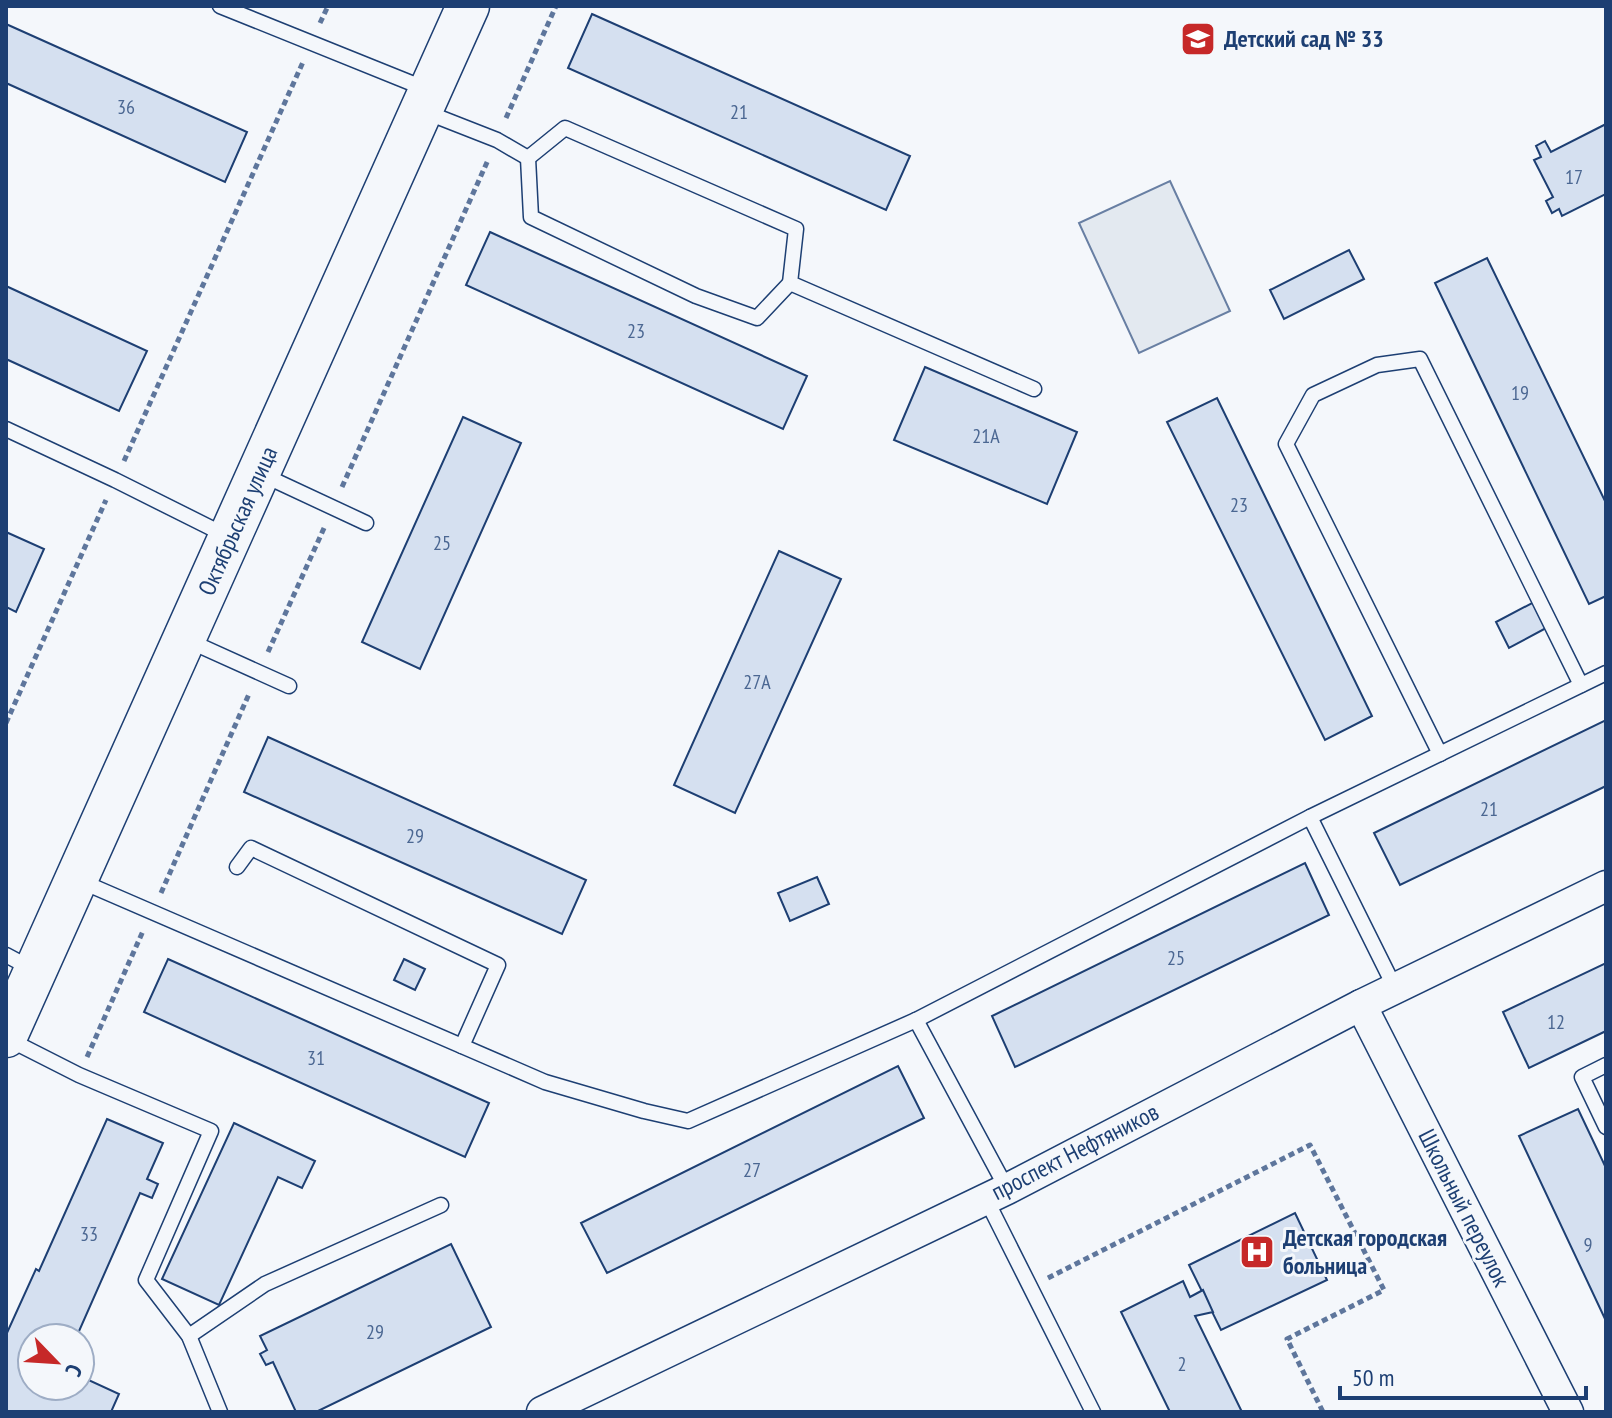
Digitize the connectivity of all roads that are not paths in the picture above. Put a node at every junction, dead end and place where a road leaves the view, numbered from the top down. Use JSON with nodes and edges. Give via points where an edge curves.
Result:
{"nodes":[{"id":1,"x":220,"y":6,"type":"edge"},
{"id":2,"x":468,"y":6,"type":"edge"},
{"id":3,"x":426,"y":100,"type":"junction"},
{"id":4,"x":528,"y":158,"type":"junction"},
{"id":5,"x":790,"y":283,"type":"junction"},
{"id":6,"x":1034,"y":389,"type":"dead end"},
{"id":7,"x":6,"y":429,"type":"edge"},
{"id":8,"x":259,"y":473,"type":"junction"},
{"id":9,"x":366,"y":523,"type":"dead end"},
{"id":10,"x":230,"y":538,"type":"junction"},
{"id":11,"x":185,"y":639,"type":"junction"},
{"id":12,"x":1606,"y":673,"type":"edge"},
{"id":13,"x":1581,"y":685,"type":"junction"},
{"id":14,"x":289,"y":686,"type":"dead end"},
{"id":15,"x":1440,"y":754,"type":"junction"},
{"id":16,"x":1310,"y":817,"type":"junction"},
{"id":17,"x":237,"y":867,"type":"dead end"},
{"id":18,"x":78,"y":880,"type":"junction"},
{"id":19,"x":1606,"y":886,"type":"edge"},
{"id":20,"x":20,"y":963,"type":"edge"},
{"id":21,"x":1395,"y":988,"type":"junction"},
{"id":22,"x":1361,"y":1005,"type":"junction"},
{"id":23,"x":916,"y":1020,"type":"junction"},
{"id":24,"x":6,"y":1037,"type":"edge"},
{"id":25,"x":462,"y":1046,"type":"junction"},
{"id":26,"x":1606,"y":1065,"type":"edge"},
{"id":27,"x":1606,"y":1127,"type":"edge"},
{"id":28,"x":996,"y":1194,"type":"junction"},
{"id":29,"x":441,"y":1205,"type":"dead end"},
{"id":30,"x":189,"y":1336,"type":"junction"},
{"id":31,"x":220,"y":1412,"type":"edge"},
{"id":32,"x":542,"y":1412,"type":"edge"},
{"id":33,"x":1093,"y":1412,"type":"edge"},
{"id":34,"x":1568,"y":1412,"type":"edge"}],
"edges":[{"from":1,"to":3,"type":"lane","via":[[311,43]]},
{"from":2,"to":3,"type":"street","name":"Октябрьская улица"},
{"from":3,"to":4,"type":"lane"},
{"from":3,"to":8,"type":"street","name":"Октябрьская улица"},
{"from":4,"to":5,"type":"lane","via":[[565,128],[796,229]]},
{"from":4,"to":5,"type":"lane","via":[[531,217],[696,296],[757,318]]},
{"from":5,"to":6,"type":"lane"},
{"from":7,"to":10,"type":"lane"},
{"from":8,"to":9,"type":"lane"},
{"from":8,"to":10,"type":"street","name":"Октябрьская улица"},
{"from":10,"to":11,"type":"street","name":"Октябрьская улица"},
{"from":11,"to":14,"type":"lane"},
{"from":11,"to":18,"type":"street","name":"Октябрьская улица"},
{"from":12,"to":13,"type":"lane"},
{"from":13,"to":15,"type":"lane"},
{"from":13,"to":15,"type":"lane","via":[[1420,359],[1377,365],[1313,395],[1286,444]]},
{"from":15,"to":16,"type":"lane"},
{"from":16,"to":21,"type":"lane"},
{"from":16,"to":23,"type":"lane"},
{"from":17,"to":25,"type":"lane","via":[[251,848],[498,965]]},
{"from":18,"to":20,"type":"street","name":"Октябрьская улица"},
{"from":18,"to":25,"type":"lane"},
{"from":19,"to":21,"type":"street","name":"проспект Нефтяников"},
{"from":20,"to":24,"type":"street","name":"Октябрьская улица"},
{"from":21,"to":22,"type":"street","name":"проспект Нефтяников"},
{"from":22,"to":28,"type":"street","name":"проспект Нефтяников"},
{"from":22,"to":34,"type":"street","name":"Школьный переулок"},
{"from":23,"to":25,"type":"lane","via":[[688,1121],[545,1082]]},
{"from":23,"to":28,"type":"lane"},
{"from":24,"to":30,"type":"lane","via":[[79,1075],[211,1131],[146,1280]]},
{"from":26,"to":27,"type":"lane","via":[[1582,1077]]},
{"from":28,"to":32,"type":"street","name":"проспект Нефтяников"},
{"from":28,"to":33,"type":"lane","via":[[1030,1287]]},
{"from":29,"to":30,"type":"lane","via":[[265,1284]]},
{"from":30,"to":31,"type":"lane"}]}
